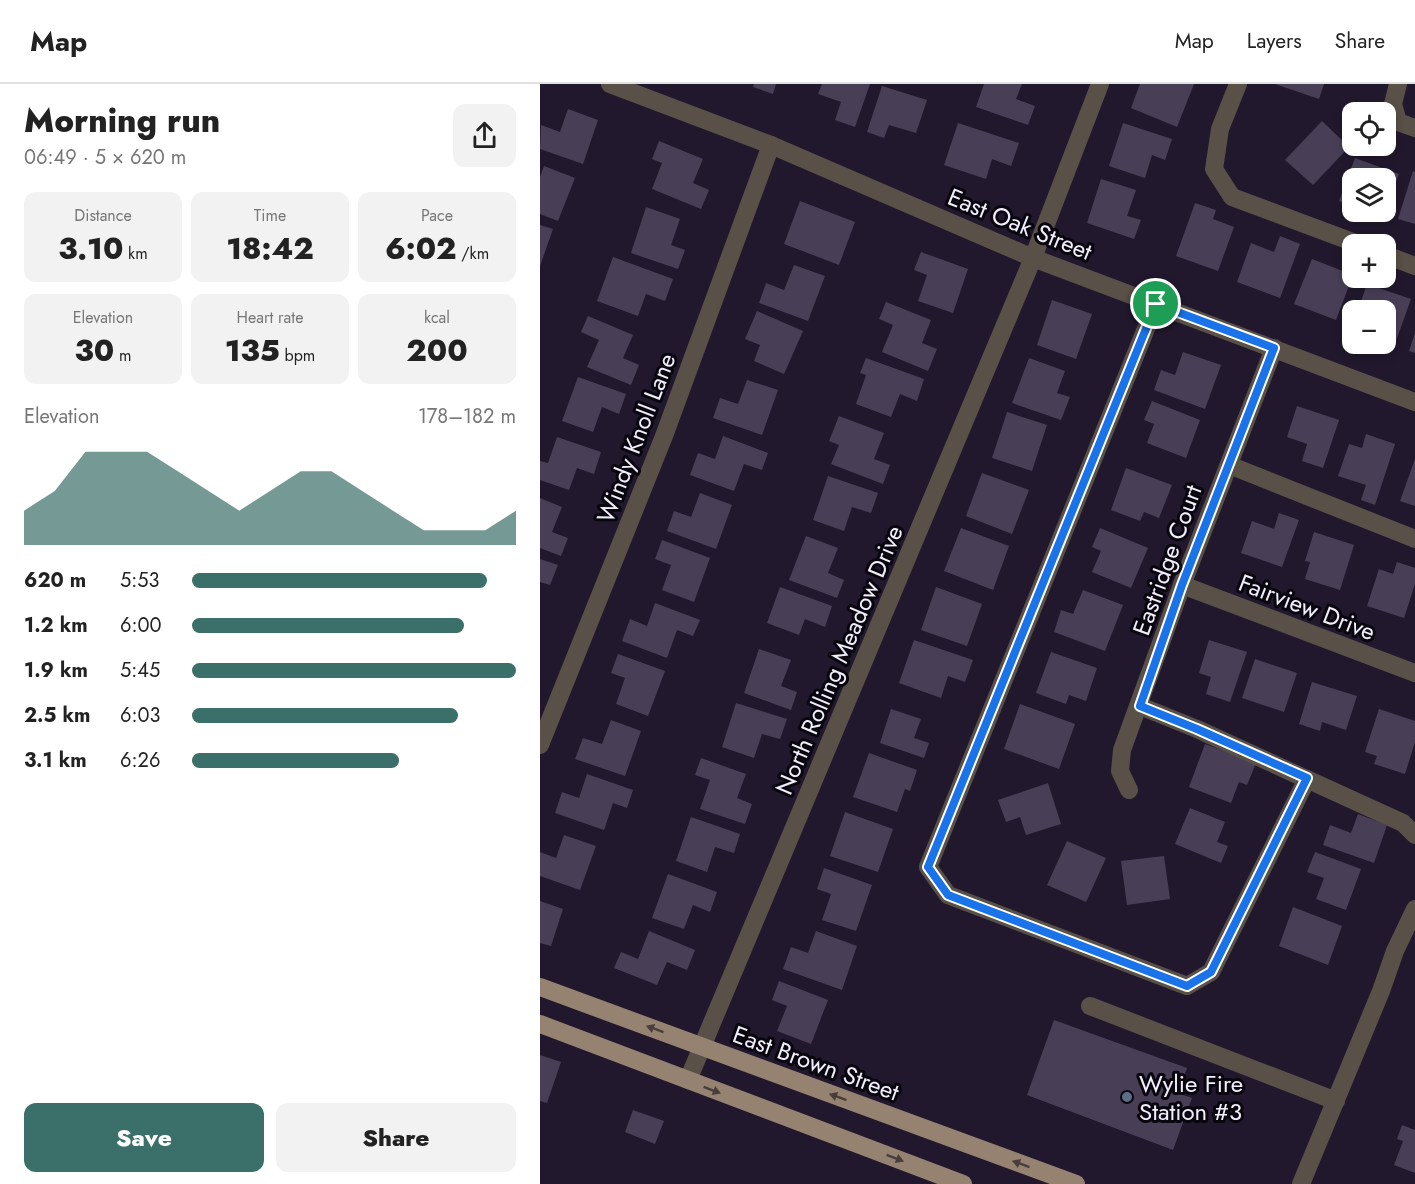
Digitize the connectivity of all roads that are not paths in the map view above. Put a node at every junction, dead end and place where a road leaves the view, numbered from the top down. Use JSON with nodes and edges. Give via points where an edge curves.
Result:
{"nodes":[{"id":1,"x":610,"y":84,"type":"edge"},
{"id":2,"x":1100,"y":84,"type":"edge"},
{"id":3,"x":1238,"y":84,"type":"edge"},
{"id":4,"x":1398,"y":84,"type":"edge"},
{"id":5,"x":1415,"y":128,"type":"edge"},
{"id":6,"x":771,"y":145,"type":"junction"},
{"id":7,"x":1342,"y":238,"type":"edge"},
{"id":8,"x":1033,"y":258,"type":"junction"},
{"id":9,"x":1396,"y":259,"type":"edge"},
{"id":10,"x":1415,"y":266,"type":"edge"},
{"id":11,"x":1156,"y":304,"type":"junction"},
{"id":12,"x":1274,"y":348,"type":"junction"},
{"id":13,"x":1415,"y":402,"type":"edge"},
{"id":14,"x":1228,"y":465,"type":"junction"},
{"id":15,"x":1415,"y":539,"type":"edge"},
{"id":16,"x":1182,"y":585,"type":"junction"},
{"id":17,"x":1415,"y":673,"type":"edge"},
{"id":18,"x":1140,"y":706,"type":"junction"},
{"id":19,"x":540,"y":745,"type":"edge"},
{"id":20,"x":1307,"y":778,"type":"junction"},
{"id":21,"x":1129,"y":790,"type":"dead end"},
{"id":22,"x":1415,"y":835,"type":"edge"},
{"id":23,"x":1414,"y":914,"type":"edge"},
{"id":24,"x":540,"y":987,"type":"edge"},
{"id":25,"x":1090,"y":1006,"type":"dead end"},
{"id":26,"x":540,"y":1024,"type":"edge"},
{"id":27,"x":703,"y":1047,"type":"junction"},
{"id":28,"x":688,"y":1080,"type":"junction"},
{"id":29,"x":1336,"y":1101,"type":"junction"},
{"id":30,"x":943,"y":1180,"type":"edge"},
{"id":31,"x":963,"y":1184,"type":"edge"},
{"id":32,"x":1076,"y":1184,"type":"edge"},
{"id":33,"x":1301,"y":1184,"type":"edge"}],
"edges":[{"from":1,"to":6,"type":"street","name":"East Oak Street"},
{"from":2,"to":8,"type":"street","name":"North Rolling Meadow Drive"},
{"from":3,"to":7,"type":"street","via":[[1220,129],[1214,170],[1232,197]]},
{"from":4,"to":5,"type":"street","via":[[1393,104],[1398,122]]},
{"from":6,"to":8,"type":"street","name":"East Oak Street"},
{"from":6,"to":19,"type":"street","name":"Windy Knoll Lane","via":[[664,436]]},
{"from":8,"to":11,"type":"street","name":"East Oak Street"},
{"from":8,"to":27,"type":"street","name":"North Rolling Meadow Drive"},
{"from":9,"to":10,"type":"street"},
{"from":11,"to":12,"type":"street","name":"East Oak Street"},
{"from":11,"to":20,"type":"street","via":[[928,867],[948,895],[1187,986],[1211,972]]},
{"from":12,"to":13,"type":"street","name":"East Oak Street"},
{"from":12,"to":14,"type":"street","name":"Eastridge Court"},
{"from":14,"to":15,"type":"street"},
{"from":14,"to":16,"type":"street","name":"Eastridge Court"},
{"from":16,"to":17,"type":"street","name":"Fairview Drive"},
{"from":16,"to":18,"type":"street","name":"Eastridge Court"},
{"from":18,"to":20,"type":"street"},
{"from":18,"to":21,"type":"street","name":"Eastridge Court","via":[[1122,750],[1120,771]]},
{"from":20,"to":22,"type":"street","via":[[1403,823]]},
{"from":23,"to":29,"type":"street","via":[[1395,951]]},
{"from":27,"to":24,"type":"main road","name":"East Brown Street","one_way":true},
{"from":25,"to":29,"type":"street"},
{"from":26,"to":28,"type":"main road"},
{"from":27,"to":28,"type":"street","name":"North Rolling Meadow Drive"},
{"from":32,"to":27,"type":"main road","name":"East Brown Street","one_way":true},
{"from":28,"to":30,"type":"main road","one_way":true},
{"from":29,"to":33,"type":"street"},
{"from":30,"to":31,"type":"main road"}]}
